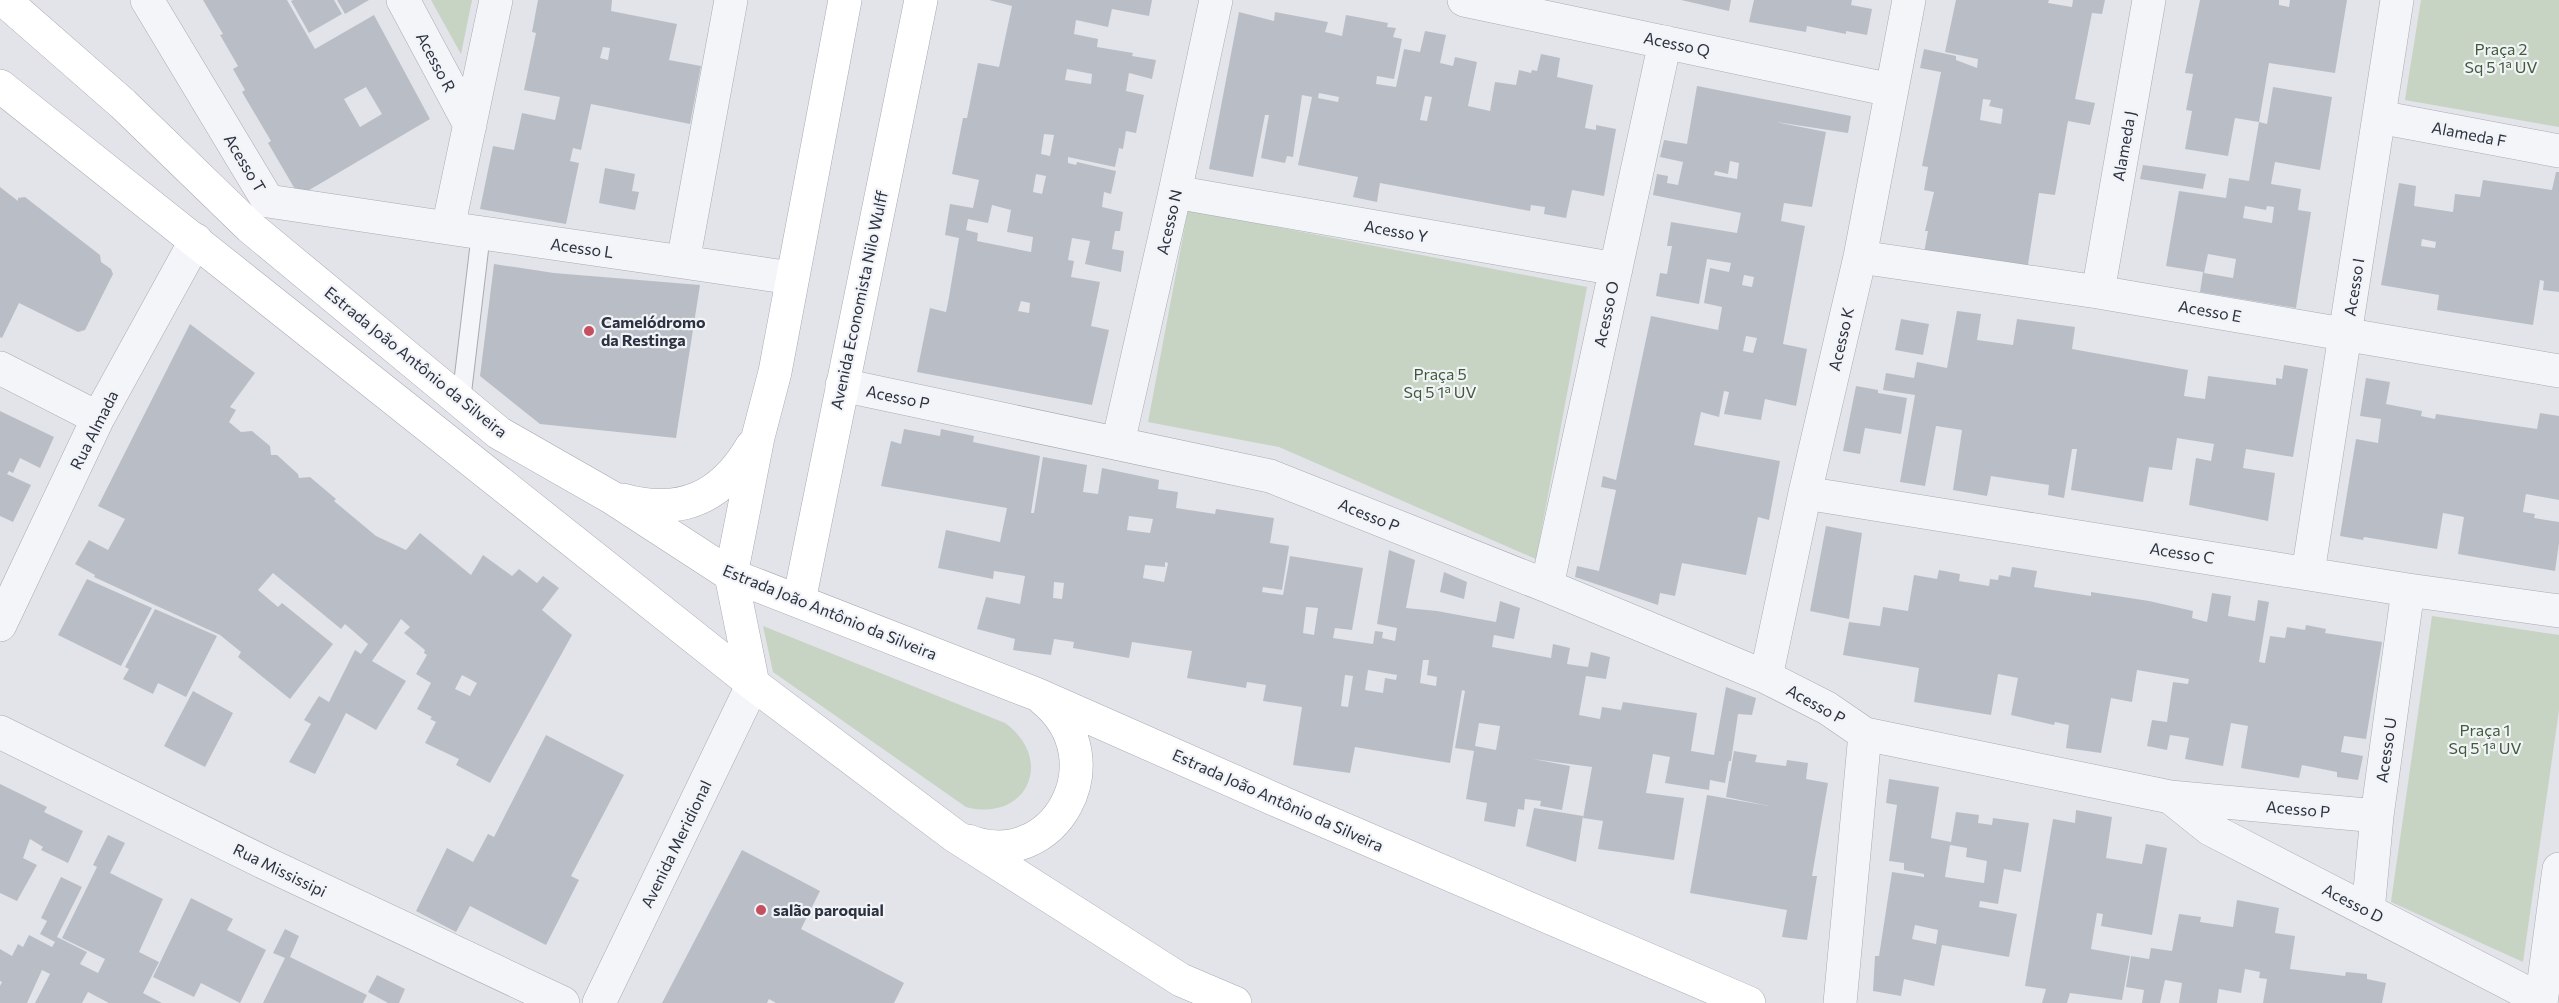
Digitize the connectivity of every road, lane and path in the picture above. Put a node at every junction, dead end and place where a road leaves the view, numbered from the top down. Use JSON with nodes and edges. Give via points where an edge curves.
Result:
{"nodes":[{"id":1,"x":4,"y":0,"type":"edge"},
{"id":2,"x":147,"y":0,"type":"edge"},
{"id":3,"x":403,"y":0,"type":"edge"},
{"id":4,"x":496,"y":0,"type":"edge"},
{"id":5,"x":731,"y":0,"type":"edge"},
{"id":6,"x":845,"y":0,"type":"edge"},
{"id":7,"x":921,"y":0,"type":"edge"},
{"id":8,"x":1216,"y":0,"type":"edge"},
{"id":9,"x":1464,"y":0,"type":"edge"},
{"id":10,"x":1909,"y":0,"type":"edge"},
{"id":11,"x":2149,"y":0,"type":"edge"},
{"id":12,"x":2397,"y":0,"type":"edge"},
{"id":13,"x":1665,"y":42,"type":"junction"},
{"id":14,"x":0,"y":86,"type":"edge"},
{"id":15,"x":1891,"y":90,"type":"junction"},
{"id":16,"x":2379,"y":117,"type":"junction"},
{"id":17,"x":470,"y":125,"type":"junction"},
{"id":18,"x":2559,"y":151,"type":"edge"},
{"id":19,"x":1175,"y":192,"type":"junction"},
{"id":20,"x":259,"y":214,"type":"junction"},
{"id":21,"x":448,"y":228,"type":"junction"},
{"id":22,"x":481,"y":233,"type":"junction"},
{"id":23,"x":196,"y":240,"type":"junction"},
{"id":24,"x":1860,"y":257,"type":"junction"},
{"id":25,"x":683,"y":262,"type":"junction"},
{"id":26,"x":1616,"y":269,"type":"junction"},
{"id":27,"x":792,"y":278,"type":"junction"},
{"id":28,"x":2098,"y":292,"type":"junction"},
{"id":29,"x":2347,"y":335,"type":"junction"},
{"id":30,"x":0,"y":368,"type":"edge"},
{"id":31,"x":2559,"y":371,"type":"edge"},
{"id":32,"x":842,"y":385,"type":"junction"},
{"id":33,"x":461,"y":401,"type":"junction"},
{"id":34,"x":98,"y":418,"type":"junction"},
{"id":35,"x":758,"y":437,"type":"junction"},
{"id":36,"x":1118,"y":444,"type":"junction"},
{"id":37,"x":1805,"y":493,"type":"junction"},
{"id":38,"x":611,"y":497,"type":"junction"},
{"id":39,"x":2308,"y":573,"type":"junction"},
{"id":40,"x":731,"y":575,"type":"junction"},
{"id":41,"x":1547,"y":586,"type":"junction"},
{"id":42,"x":2408,"y":590,"type":"junction"},
{"id":43,"x":799,"y":601,"type":"junction"},
{"id":44,"x":2559,"y":611,"type":"edge"},
{"id":45,"x":0,"y":625,"type":"edge"},
{"id":46,"x":1766,"y":677,"type":"junction"},
{"id":47,"x":753,"y":684,"type":"junction"},
{"id":48,"x":1036,"y":694,"type":"junction"},
{"id":49,"x":0,"y":732,"type":"edge"},
{"id":50,"x":1865,"y":734,"type":"junction"},
{"id":51,"x":2170,"y":797,"type":"junction"},
{"id":52,"x":2377,"y":816,"type":"junction"},
{"id":53,"x":955,"y":836,"type":"junction"},
{"id":54,"x":2559,"y":869,"type":"edge"},
{"id":55,"x":2368,"y":911,"type":"junction"},
{"id":56,"x":2541,"y":1001,"type":"edge"},
{"id":57,"x":563,"y":1003,"type":"edge"},
{"id":58,"x":599,"y":1003,"type":"edge"},
{"id":59,"x":1235,"y":1003,"type":"edge"},
{"id":60,"x":1749,"y":1003,"type":"edge"},
{"id":61,"x":1840,"y":1003,"type":"edge"}],
"edges":[{"from":1,"to":20,"type":"main road","name":"Estrada João Antônio da Silveira","via":[[123,104]]},
{"from":2,"to":20,"type":"street","name":"Acesso T"},
{"from":3,"to":17,"type":"street","name":"Acesso R"},
{"from":4,"to":17,"type":"street"},
{"from":5,"to":25,"type":"street"},
{"from":6,"to":27,"type":"main road"},
{"from":7,"to":32,"type":"main road","name":"Avenida Economista Nilo Wulff"},
{"from":8,"to":19,"type":"street","name":"Acesso N"},
{"from":9,"to":13,"type":"street","name":"Acesso Q"},
{"from":10,"to":15,"type":"street","name":"Acesso K"},
{"from":11,"to":28,"type":"street","name":"Alameda J"},
{"from":12,"to":16,"type":"street","name":"Acesso I"},
{"from":13,"to":15,"type":"street","name":"Acesso Q"},
{"from":13,"to":26,"type":"street","name":"Acesso O"},
{"from":14,"to":23,"type":"main road"},
{"from":15,"to":24,"type":"street","name":"Acesso K"},
{"from":16,"to":18,"type":"street","name":"Alameda F"},
{"from":16,"to":29,"type":"street","name":"Acesso I"},
{"from":17,"to":21,"type":"street"},
{"from":19,"to":26,"type":"street","name":"Acesso Y"},
{"from":19,"to":36,"type":"street","name":"Acesso N"},
{"from":20,"to":21,"type":"street","name":"Acesso T"},
{"from":20,"to":33,"type":"main road","name":"Estrada João Antônio da Silveira"},
{"from":21,"to":22,"type":"street","name":"Acesso L"},
{"from":22,"to":25,"type":"street","name":"Acesso L"},
{"from":22,"to":33,"type":"lane"},
{"from":23,"to":34,"type":"street","name":"Rua Almada"},
{"from":23,"to":47,"type":"main road"},
{"from":24,"to":28,"type":"street","name":"Acesso E"},
{"from":24,"to":37,"type":"street","name":"Acesso K"},
{"from":25,"to":27,"type":"street","name":"Acesso L"},
{"from":26,"to":41,"type":"street","name":"Acesso O"},
{"from":27,"to":35,"type":"main road","via":[[775,372]]},
{"from":28,"to":29,"type":"street","name":"Acesso E"},
{"from":29,"to":31,"type":"street","name":"Acesso E"},
{"from":29,"to":39,"type":"street","name":"Acesso I"},
{"from":30,"to":34,"type":"street"},
{"from":32,"to":36,"type":"street","name":"Acesso P"},
{"from":32,"to":43,"type":"main road","name":"Avenida Economista Nilo Wulff"},
{"from":33,"to":38,"type":"main road","name":"Estrada João Antônio da Silveira","via":[[499,433]]},
{"from":34,"to":45,"type":"street","name":"Rua Almada"},
{"from":35,"to":38,"type":"main road","via":[[740,467],[714,491],[681,504],[646,507]]},
{"from":35,"to":40,"type":"main road"},
{"from":36,"to":41,"type":"street","name":"Acesso P","via":[[1270,476]]},
{"from":37,"to":39,"type":"street","name":"Acesso C"},
{"from":37,"to":46,"type":"street","name":"Acesso K"},
{"from":38,"to":40,"type":"main road","name":"Estrada João Antônio da Silveira"},
{"from":39,"to":42,"type":"street","name":"Acesso C"},
{"from":40,"to":43,"type":"main road","name":"Estrada João Antônio da Silveira"},
{"from":40,"to":47,"type":"main road"},
{"from":41,"to":46,"type":"street","name":"Acesso P"},
{"from":42,"to":44,"type":"street","name":"Acesso C"},
{"from":42,"to":52,"type":"street","name":"Acesso U"},
{"from":43,"to":48,"type":"main road","name":"Estrada João Antônio da Silveira"},
{"from":46,"to":50,"type":"street","name":"Acesso P","via":[[1827,708]]},
{"from":47,"to":53,"type":"main road"},
{"from":47,"to":58,"type":"street","name":"Avenida Meridional"},
{"from":48,"to":53,"type":"main road","via":[[1056,710],[1070,731],[1077,756],[1076,782],[1067,805],[1051,825],[1029,840],[1005,846],[979,845]]},
{"from":48,"to":60,"type":"main road","name":"Estrada João Antônio da Silveira"},
{"from":49,"to":57,"type":"street","name":"Rua Mississipi","via":[[265,863]]},
{"from":50,"to":51,"type":"street","name":"Acesso P"},
{"from":50,"to":61,"type":"street"},
{"from":51,"to":52,"type":"street","name":"Acesso P"},
{"from":51,"to":55,"type":"street","name":"Acesso D","via":[[2210,829]]},
{"from":52,"to":55,"type":"street","name":"Acesso U"},
{"from":53,"to":59,"type":"main road","via":[[1180,980]]},
{"from":54,"to":56,"type":"street"},
{"from":55,"to":56,"type":"street","name":"Acesso D"}]}
